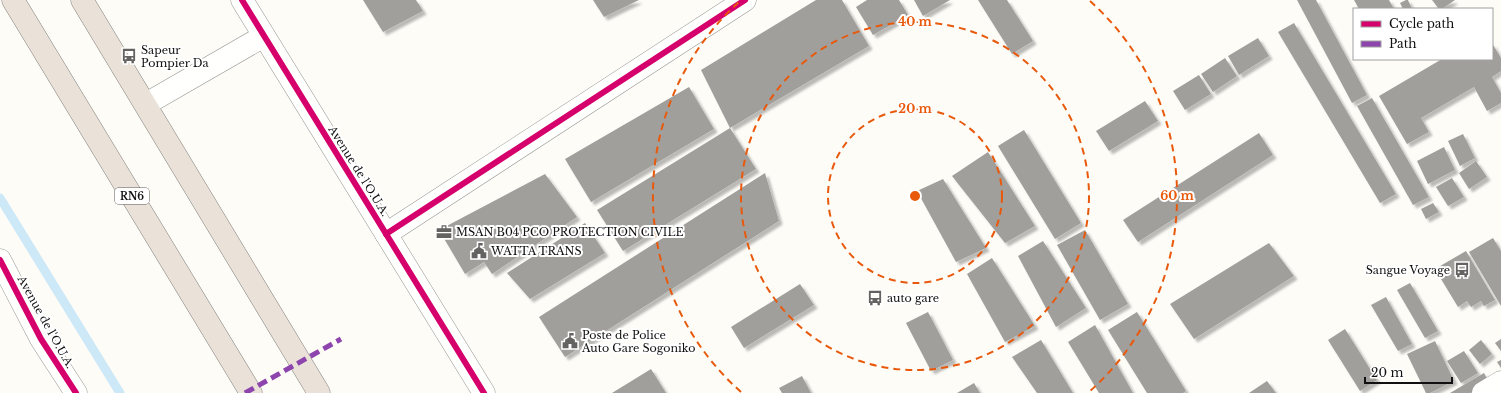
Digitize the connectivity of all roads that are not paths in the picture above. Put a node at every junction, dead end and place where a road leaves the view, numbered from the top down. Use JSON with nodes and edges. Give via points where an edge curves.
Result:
{"nodes":[{"id":1,"x":13,"y":0,"type":"edge"},
{"id":2,"x":82,"y":0,"type":"edge"},
{"id":3,"x":242,"y":0,"type":"edge"},
{"id":4,"x":745,"y":0,"type":"edge"},
{"id":5,"x":264,"y":36,"type":"junction"},
{"id":6,"x":146,"y":104,"type":"junction"},
{"id":7,"x":386,"y":234,"type":"junction"},
{"id":8,"x":0,"y":260,"type":"edge"},
{"id":9,"x":1501,"y":382,"type":"edge"},
{"id":10,"x":76,"y":393,"type":"edge"},
{"id":11,"x":251,"y":393,"type":"edge"},
{"id":12,"x":320,"y":393,"type":"edge"},
{"id":13,"x":484,"y":393,"type":"edge"},
{"id":14,"x":1483,"y":393,"type":"edge"}],
"edges":[{"from":1,"to":11,"type":"highway","number":"RN6"},
{"from":2,"to":6,"type":"highway"},
{"from":3,"to":5,"type":"street","name":"Avenue de l'O.U.A."},
{"from":4,"to":7,"type":"street"},
{"from":5,"to":6,"type":"street"},
{"from":5,"to":7,"type":"street","name":"Avenue de l'O.U.A."},
{"from":6,"to":12,"type":"highway"},
{"from":7,"to":13,"type":"street","name":"Avenue de l'O.U.A."},
{"from":8,"to":10,"type":"street","name":"Avenue de l'O.U.A.","via":[[41,339]]},
{"from":9,"to":14,"type":"street"}]}
